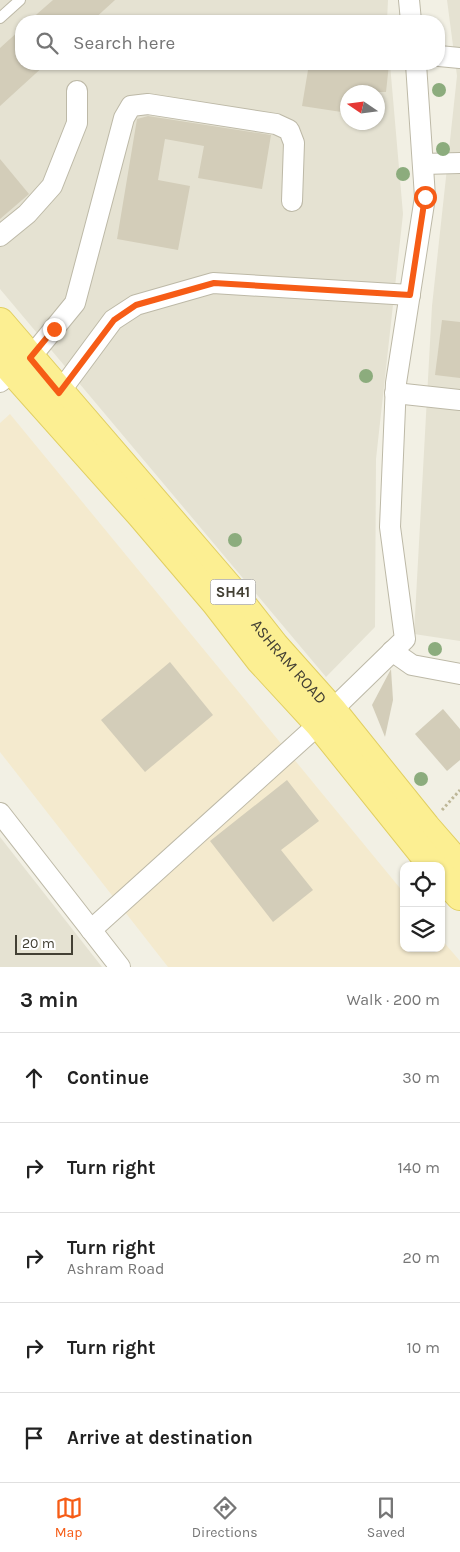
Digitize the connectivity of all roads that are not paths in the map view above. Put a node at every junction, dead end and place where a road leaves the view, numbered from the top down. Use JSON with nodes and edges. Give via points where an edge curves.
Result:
{"nodes":[{"id":1,"x":20,"y":0,"type":"edge"},
{"id":2,"x":409,"y":0,"type":"edge"},
{"id":3,"x":410,"y":15,"type":"edge"},
{"id":4,"x":0,"y":18,"type":"edge"},
{"id":5,"x":445,"y":57,"type":"edge"},
{"id":6,"x":460,"y":58,"type":"edge"},
{"id":7,"x":416,"y":70,"type":"edge"},
{"id":8,"x":77,"y":91,"type":"dead end"},
{"id":9,"x":460,"y":163,"type":"edge"},
{"id":10,"x":423,"y":164,"type":"junction"},
{"id":11,"x":292,"y":201,"type":"dead end"},
{"id":12,"x":0,"y":236,"type":"edge"},
{"id":13,"x":410,"y":295,"type":"junction"},
{"id":14,"x":0,"y":322,"type":"edge"},
{"id":15,"x":11,"y":368,"type":"edge"},
{"id":16,"x":59,"y":393,"type":"junction"},
{"id":17,"x":396,"y":393,"type":"junction"},
{"id":18,"x":460,"y":400,"type":"edge"},
{"id":19,"x":392,"y":651,"type":"junction"},
{"id":20,"x":460,"y":674,"type":"edge"},
{"id":21,"x":325,"y":717,"type":"junction"},
{"id":22,"x":0,"y":813,"type":"edge"},
{"id":23,"x":430,"y":862,"type":"edge"},
{"id":24,"x":460,"y":866,"type":"edge"},
{"id":25,"x":445,"y":879,"type":"edge"},
{"id":26,"x":460,"y":896,"type":"edge"},
{"id":27,"x":91,"y":930,"type":"junction"},
{"id":28,"x":120,"y":967,"type":"edge"}],
"edges":[{"from":1,"to":4,"type":"lane"},
{"from":2,"to":3,"type":"street"},
{"from":5,"to":6,"type":"street"},
{"from":7,"to":10,"type":"street"},
{"from":8,"to":12,"type":"street","via":[[76,124],[52,186],[27,214]]},
{"from":9,"to":10,"type":"street"},
{"from":10,"to":13,"type":"street","via":[[425,197]]},
{"from":11,"to":15,"type":"street","via":[[294,143],[289,130],[276,124],[148,104],[131,106],[124,118],[75,303]]},
{"from":13,"to":16,"type":"street","via":[[214,283],[136,305],[114,320]]},
{"from":13,"to":17,"type":"street"},
{"from":14,"to":15,"type":"main road","name":"ASHRAM ROAD","number":"SH41"},
{"from":15,"to":16,"type":"main road","name":"ASHRAM ROAD","number":"SH41"},
{"from":15,"to":21,"type":"main road","name":"ASHRAM ROAD","via":[[141,515],[260,660]]},
{"from":16,"to":21,"type":"main road","name":"ASHRAM ROAD","number":"SH41","via":[[230,589]]},
{"from":17,"to":18,"type":"street"},
{"from":17,"to":19,"type":"street","via":[[390,527],[404,639]]},
{"from":19,"to":20,"type":"street","via":[[412,665]]},
{"from":19,"to":21,"type":"street"},
{"from":21,"to":23,"type":"main road","name":"ASHRAM ROAD"},
{"from":21,"to":24,"type":"main road","name":"ASHRAM ROAD","number":"SH41"},
{"from":21,"to":27,"type":"street"},
{"from":22,"to":27,"type":"street"},
{"from":25,"to":26,"type":"main road"},
{"from":27,"to":28,"type":"street"}]}
